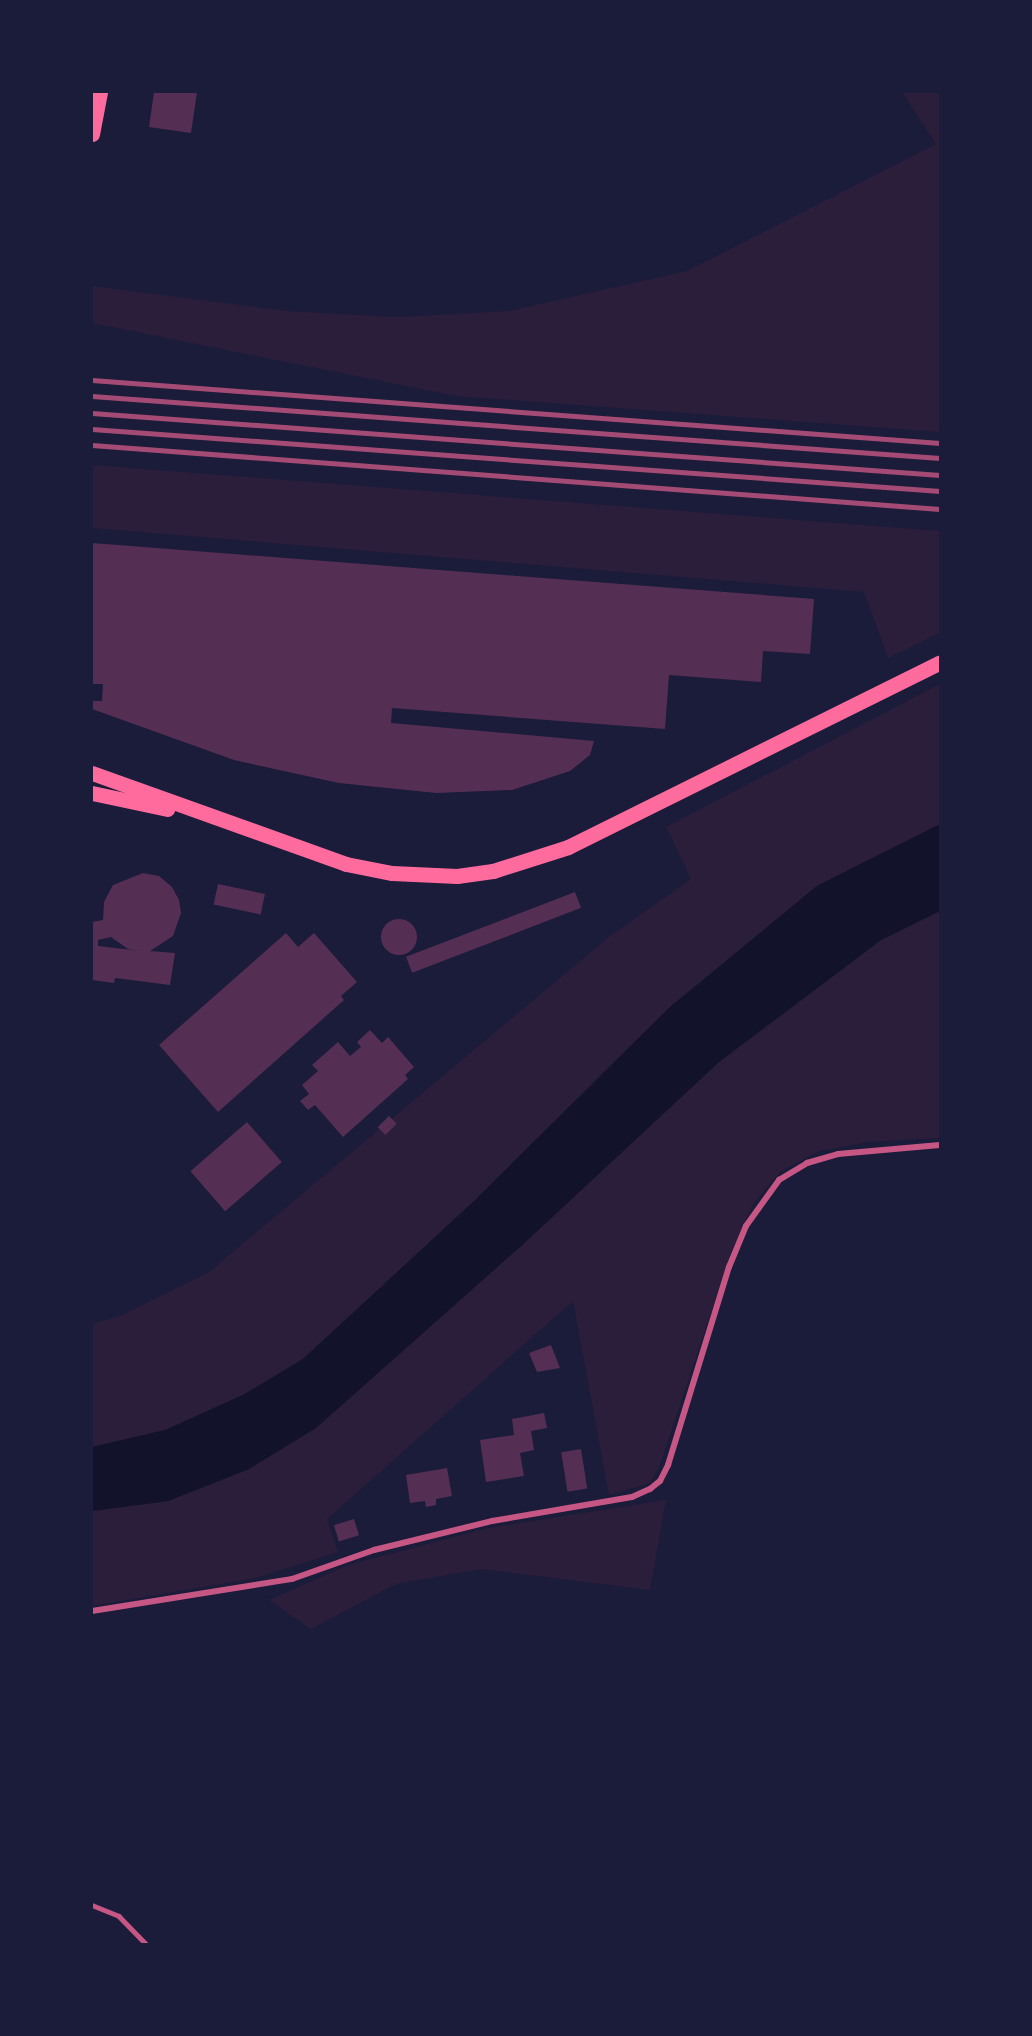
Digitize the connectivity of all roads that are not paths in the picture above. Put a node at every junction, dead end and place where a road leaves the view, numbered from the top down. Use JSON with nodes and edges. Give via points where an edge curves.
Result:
{"nodes":[{"id":1,"x":100,"y":92,"type":"edge"},
{"id":2,"x":92,"y":134,"type":"edge"},
{"id":3,"x":940,"y":662,"type":"edge"},
{"id":4,"x":92,"y":773,"type":"edge"},
{"id":5,"x":92,"y":793,"type":"edge"},
{"id":6,"x":220,"y":820,"type":"junction"},
{"id":7,"x":940,"y":1145,"type":"edge"},
{"id":8,"x":92,"y":1611,"type":"edge"},
{"id":9,"x":92,"y":1905,"type":"edge"},
{"id":10,"x":146,"y":1944,"type":"edge"}],
"edges":[{"from":1,"to":2,"type":"main road"},
{"from":3,"to":6,"type":"main road","via":[[640,815],[568,847],[493,871],[457,876],[380,871],[346,864]]},
{"from":4,"to":6,"type":"main road"},
{"from":5,"to":6,"type":"main road"},
{"from":7,"to":8,"type":"street","via":[[838,1154],[807,1162],[779,1180],[746,1226],[729,1267],[668,1465],[650,1489],[632,1497],[492,1521],[374,1550],[292,1579]]},
{"from":9,"to":10,"type":"lane","via":[[119,1916]]}]}
